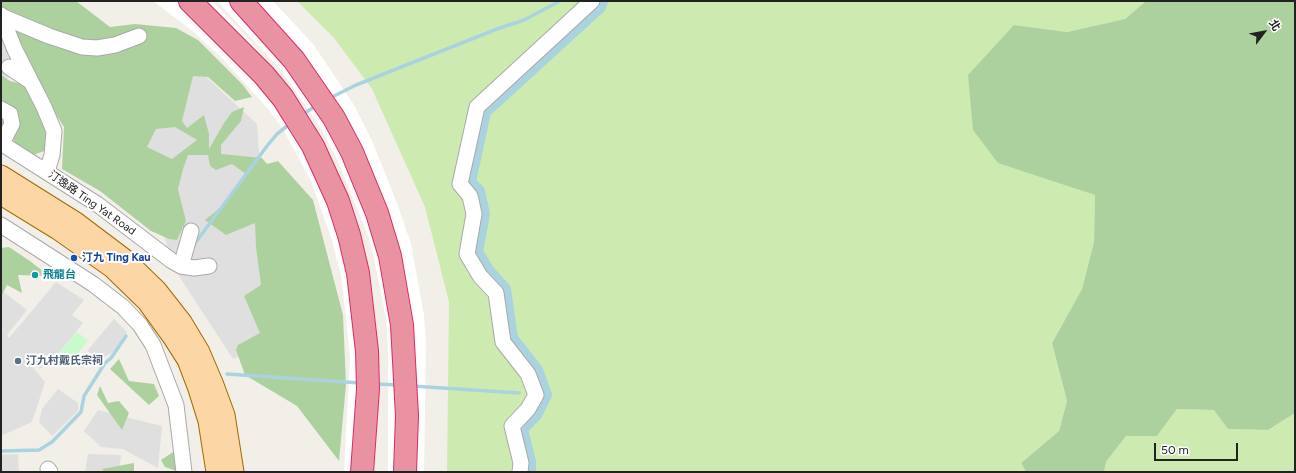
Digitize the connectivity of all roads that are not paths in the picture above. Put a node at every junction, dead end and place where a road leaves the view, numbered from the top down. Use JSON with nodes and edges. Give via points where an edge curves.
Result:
{"nodes":[{"id":1,"x":182,"y":1,"type":"edge"},
{"id":2,"x":241,"y":1,"type":"edge"},
{"id":3,"x":592,"y":1,"type":"edge"},
{"id":4,"x":196,"y":7,"type":"edge"},
{"id":5,"x":1,"y":15,"type":"edge"},
{"id":6,"x":139,"y":36,"type":"dead end"},
{"id":7,"x":9,"y":67,"type":"dead end"},
{"id":8,"x":32,"y":82,"type":"junction"},
{"id":9,"x":1,"y":109,"type":"edge"},
{"id":10,"x":2,"y":143,"type":"edge"},
{"id":11,"x":47,"y":171,"type":"junction"},
{"id":12,"x":1,"y":175,"type":"edge"},
{"id":13,"x":1,"y":195,"type":"edge"},
{"id":14,"x":1,"y":225,"type":"edge"},
{"id":15,"x":191,"y":231,"type":"dead end"},
{"id":16,"x":181,"y":266,"type":"junction"},
{"id":17,"x":209,"y":266,"type":"dead end"},
{"id":18,"x":184,"y":472,"type":"edge"},
{"id":19,"x":216,"y":472,"type":"edge"},
{"id":20,"x":234,"y":472,"type":"edge"},
{"id":21,"x":362,"y":472,"type":"edge"},
{"id":22,"x":405,"y":472,"type":"edge"},
{"id":23,"x":520,"y":472,"type":"edge"}],
"edges":[{"from":1,"to":4,"type":"highway"},
{"from":2,"to":22,"type":"highway","via":[[294,60],[334,118],[352,152],[377,213],[390,256],[402,325],[407,416]]},
{"from":3,"to":23,"type":"street","via":[[477,107],[460,184],[470,196],[474,214],[467,254],[480,276],[496,293],[503,342],[528,374],[536,395],[528,409],[512,426],[521,463]]},
{"from":4,"to":21,"type":"highway","via":[[284,98],[313,146],[338,201],[358,273],[367,351],[368,389]]},
{"from":5,"to":6,"type":"street","via":[[48,36],[82,47],[115,45]]},
{"from":5,"to":8,"type":"street"},
{"from":7,"to":8,"type":"street"},
{"from":8,"to":11,"type":"street","via":[[54,131],[52,155]]},
{"from":9,"to":10,"type":"street","via":[[10,114],[12,124]]},
{"from":10,"to":11,"type":"street","name":"汀逸路 Ting Yat Road"},
{"from":11,"to":16,"type":"street","name":"汀逸路 Ting Yat Road"},
{"from":12,"to":20,"type":"main road","via":[[76,222],[125,259],[157,290],[182,322],[200,352],[225,415]]},
{"from":13,"to":19,"type":"main road","via":[[58,230],[112,268],[147,302],[187,360],[208,421]]},
{"from":14,"to":18,"type":"street","via":[[93,284],[140,324],[153,346],[176,405]]},
{"from":15,"to":16,"type":"street"},
{"from":16,"to":17,"type":"street"}]}
